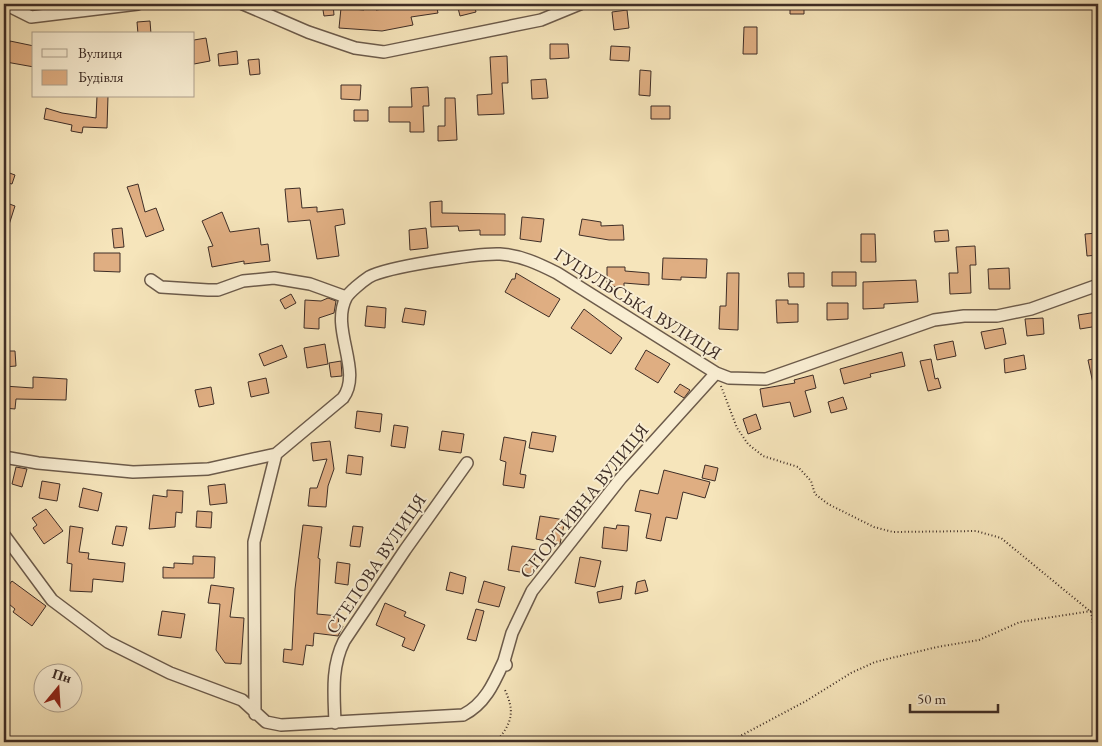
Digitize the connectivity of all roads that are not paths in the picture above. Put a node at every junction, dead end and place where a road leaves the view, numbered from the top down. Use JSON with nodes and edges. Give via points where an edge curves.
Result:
{"nodes":[{"id":1,"x":5,"y":4,"type":"edge"},
{"id":2,"x":138,"y":4,"type":"edge"},
{"id":3,"x":243,"y":4,"type":"edge"},
{"id":4,"x":580,"y":4,"type":"edge"},
{"id":5,"x":125,"y":5,"type":"edge"},
{"id":6,"x":151,"y":280,"type":"dead end"},
{"id":7,"x":1098,"y":285,"type":"edge"},
{"id":8,"x":346,"y":297,"type":"junction"},
{"id":9,"x":716,"y":373,"type":"junction"},
{"id":10,"x":276,"y":454,"type":"junction"},
{"id":11,"x":4,"y":457,"type":"edge"},
{"id":12,"x":467,"y":463,"type":"dead end"},
{"id":13,"x":4,"y":535,"type":"edge"},
{"id":14,"x":255,"y":714,"type":"junction"},
{"id":15,"x":334,"y":723,"type":"junction"}],
"edges":[{"from":1,"to":5,"type":"street","via":[[31,17]]},
{"from":2,"to":5,"type":"street"},
{"from":3,"to":4,"type":"street","via":[[308,32],[355,48],[384,52],[541,20]]},
{"from":6,"to":8,"type":"street","via":[[162,287],[218,290],[243,281],[274,278],[310,284]]},
{"from":7,"to":9,"type":"street","name":"ГУЦУЛЬСЬКА ВУЛИЦЯ","via":[[1031,309],[997,316],[934,320],[766,379],[730,378]]},
{"from":8,"to":9,"type":"street","name":"ГУЦУЛЬСЬКА ВУЛИЦЯ","via":[[369,277],[414,264],[499,254],[529,259],[557,273]]},
{"from":8,"to":10,"type":"street","via":[[341,322],[350,380],[348,390],[343,398]]},
{"from":9,"to":15,"type":"street","name":"СПОРТИВНА ВУЛИЦЯ","via":[[621,478],[532,591],[512,633],[505,663],[476,708],[463,715]]},
{"from":10,"to":11,"type":"street","via":[[208,469],[133,472]]},
{"from":10,"to":14,"type":"street","via":[[254,542]]},
{"from":12,"to":15,"type":"street","name":"СТЕПОВА ВУЛИЦЯ","via":[[344,641],[337,655],[333,681]]},
{"from":13,"to":14,"type":"street","via":[[52,600],[108,642],[170,673],[242,700]]},
{"from":14,"to":15,"type":"street","via":[[266,722],[281,725]]}]}
